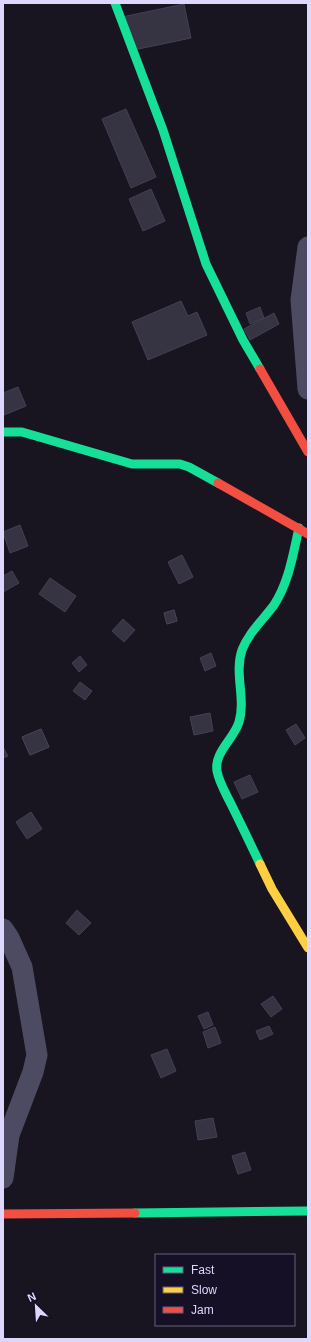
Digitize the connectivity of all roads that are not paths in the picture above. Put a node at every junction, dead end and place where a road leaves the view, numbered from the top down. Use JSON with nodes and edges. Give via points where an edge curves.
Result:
{"nodes":[{"id":1,"x":115,"y":3,"type":"edge"},
{"id":2,"x":308,"y":247,"type":"edge"},
{"id":3,"x":308,"y":389,"type":"edge"},
{"id":4,"x":3,"y":432,"type":"edge"},
{"id":5,"x":308,"y":452,"type":"edge"},
{"id":6,"x":299,"y":528,"type":"junction"},
{"id":7,"x":308,"y":534,"type":"edge"},
{"id":8,"x":3,"y":929,"type":"edge"},
{"id":9,"x":308,"y":948,"type":"edge"},
{"id":10,"x":3,"y":1178,"type":"edge"},
{"id":11,"x":308,"y":1211,"type":"edge"},
{"id":12,"x":3,"y":1214,"type":"edge"}],
"edges":[{"from":1,"to":5,"type":"street","via":[[163,130],[206,264],[243,340]]},
{"from":2,"to":3,"type":"street","via":[[301,300]]},
{"from":4,"to":6,"type":"street","via":[[22,432],[132,464],[180,464]]},
{"from":6,"to":7,"type":"street"},
{"from":6,"to":9,"type":"street","via":[[287,579],[278,599],[248,637],[243,650],[240,661],[239,722],[215,766],[272,888]]},
{"from":8,"to":10,"type":"street","via":[[22,967],[37,1054],[33,1072],[11,1126]]},
{"from":11,"to":12,"type":"street"}]}
